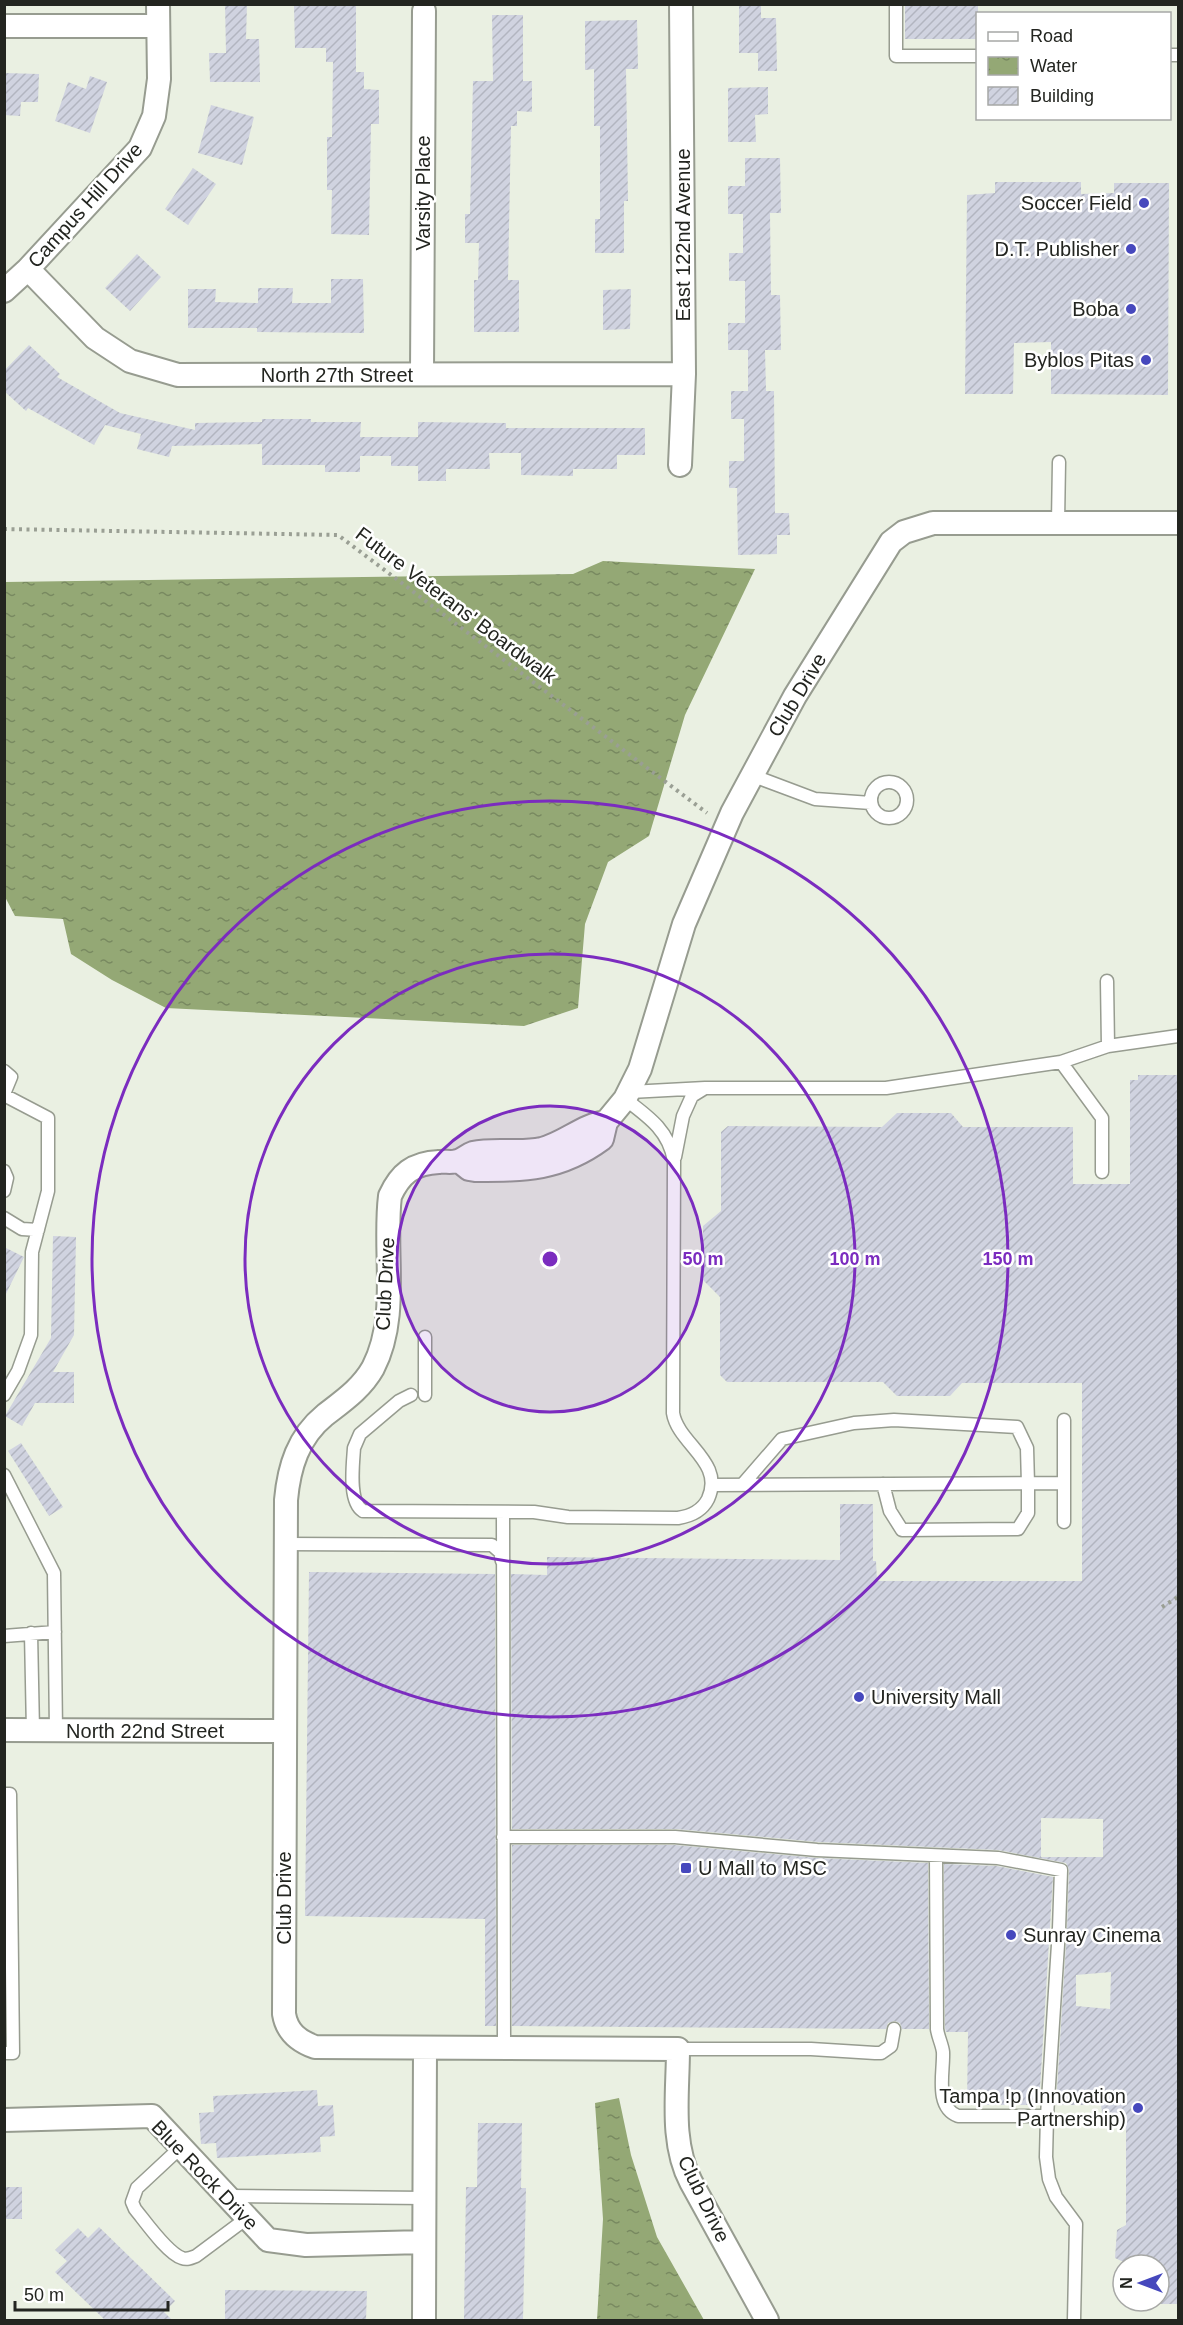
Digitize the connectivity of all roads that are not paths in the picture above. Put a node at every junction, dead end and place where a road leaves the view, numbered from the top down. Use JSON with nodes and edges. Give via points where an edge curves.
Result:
{"nodes":[{"id":1,"x":681,"y":4,"type":"edge"},
{"id":2,"x":896,"y":4,"type":"edge"},
{"id":3,"x":424,"y":11,"type":"dead end"},
{"id":4,"x":158,"y":15,"type":"edge"},
{"id":5,"x":4,"y":26,"type":"edge"},
{"id":6,"x":976,"y":56,"type":"edge"},
{"id":7,"x":28,"y":269,"type":"junction"},
{"id":8,"x":4,"y":291,"type":"edge"},
{"id":9,"x":422,"y":375,"type":"junction"},
{"id":10,"x":684,"y":375,"type":"junction"},
{"id":11,"x":1059,"y":462,"type":"dead end"},
{"id":12,"x":680,"y":465,"type":"dead end"},
{"id":13,"x":1058,"y":522,"type":"junction"},
{"id":14,"x":1179,"y":522,"type":"edge"},
{"id":15,"x":751,"y":775,"type":"junction"},
{"id":16,"x":871,"y":803,"type":"dead end"},
{"id":17,"x":1107,"y":981,"type":"dead end"},
{"id":18,"x":1179,"y":1036,"type":"edge"},
{"id":19,"x":1108,"y":1046,"type":"junction"},
{"id":20,"x":1061,"y":1062,"type":"junction"},
{"id":21,"x":4,"y":1071,"type":"edge"},
{"id":22,"x":705,"y":1088,"type":"junction"},
{"id":23,"x":4,"y":1095,"type":"edge"},
{"id":24,"x":628,"y":1095,"type":"junction"},
{"id":25,"x":674,"y":1161,"type":"junction"},
{"id":26,"x":4,"y":1171,"type":"edge"},
{"id":27,"x":1102,"y":1172,"type":"dead end"},
{"id":28,"x":4,"y":1191,"type":"edge"},
{"id":29,"x":4,"y":1218,"type":"edge"},
{"id":30,"x":38,"y":1230,"type":"junction"},
{"id":31,"x":425,"y":1337,"type":"dead end"},
{"id":32,"x":4,"y":1395,"type":"edge"},
{"id":33,"x":411,"y":1395,"type":"dead end"},
{"id":34,"x":425,"y":1395,"type":"dead end"},
{"id":35,"x":1064,"y":1420,"type":"dead end"},
{"id":36,"x":4,"y":1475,"type":"edge"},
{"id":37,"x":743,"y":1484,"type":"junction"},
{"id":38,"x":883,"y":1484,"type":"junction"},
{"id":39,"x":1028,"y":1484,"type":"junction"},
{"id":40,"x":1064,"y":1484,"type":"junction"},
{"id":41,"x":712,"y":1485,"type":"junction"},
{"id":42,"x":503,"y":1512,"type":"junction"},
{"id":43,"x":1065,"y":1521,"type":"dead end"},
{"id":44,"x":285,"y":1544,"type":"junction"},
{"id":45,"x":506,"y":1574,"type":"dead end"},
{"id":46,"x":55,"y":1632,"type":"junction"},
{"id":47,"x":31,"y":1633,"type":"junction"},
{"id":48,"x":4,"y":1636,"type":"edge"},
{"id":49,"x":4,"y":1730,"type":"edge"},
{"id":50,"x":33,"y":1731,"type":"junction"},
{"id":51,"x":56,"y":1731,"type":"junction"},
{"id":52,"x":285,"y":1731,"type":"junction"},
{"id":53,"x":4,"y":1794,"type":"edge"},
{"id":54,"x":503,"y":1837,"type":"dead end"},
{"id":55,"x":936,"y":1857,"type":"dead end"},
{"id":56,"x":894,"y":2029,"type":"dead end"},
{"id":57,"x":425,"y":2048,"type":"junction"},
{"id":58,"x":504,"y":2048,"type":"junction"},
{"id":59,"x":678,"y":2049,"type":"junction"},
{"id":60,"x":4,"y":2053,"type":"edge"},
{"id":61,"x":1047,"y":2116,"type":"junction"},
{"id":62,"x":4,"y":2120,"type":"edge"},
{"id":63,"x":181,"y":2147,"type":"junction"},
{"id":64,"x":228,"y":2196,"type":"junction"},
{"id":65,"x":424,"y":2198,"type":"junction"},
{"id":66,"x":248,"y":2218,"type":"junction"},
{"id":67,"x":424,"y":2242,"type":"junction"},
{"id":68,"x":424,"y":2320,"type":"edge"},
{"id":69,"x":767,"y":2320,"type":"edge"},
{"id":70,"x":1074,"y":2320,"type":"edge"}],
"edges":[{"from":1,"to":10,"type":"street","name":"East 122nd Avenue"},
{"from":2,"to":6,"type":"lane","via":[[897,56]]},
{"from":3,"to":9,"type":"street","name":"Varsity Place"},
{"from":4,"to":5,"type":"street"},
{"from":4,"to":7,"type":"street","name":"Campus Hill Drive","via":[[159,78],[154,116],[140,148]]},
{"from":7,"to":8,"type":"street","name":"Campus Hill Drive"},
{"from":7,"to":9,"type":"street","name":"North 27th Street","via":[[95,339],[130,361],[178,375]]},
{"from":9,"to":10,"type":"street","name":"North 27th Street"},
{"from":10,"to":12,"type":"street","name":"East 122nd Avenue"},
{"from":11,"to":13,"type":"lane"},
{"from":13,"to":14,"type":"street","name":"Club Drive"},
{"from":13,"to":15,"type":"street","name":"Club Drive","via":[[933,523],[904,532],[891,542]]},
{"from":15,"to":16,"type":"lane","via":[[815,799]]},
{"from":15,"to":24,"type":"street","name":"Club Drive","via":[[687,914],[640,1069]]},
{"from":17,"to":19,"type":"lane"},
{"from":18,"to":19,"type":"lane"},
{"from":19,"to":20,"type":"lane"},
{"from":20,"to":22,"type":"lane","via":[[886,1088]]},
{"from":20,"to":27,"type":"lane","via":[[1102,1118]]},
{"from":21,"to":23,"type":"lane","via":[[11,1077]]},
{"from":22,"to":24,"type":"lane"},
{"from":22,"to":25,"type":"lane","via":[[692,1096],[683,1116]]},
{"from":23,"to":30,"type":"lane","via":[[48,1118],[48,1191]]},
{"from":24,"to":25,"type":"lane","via":[[660,1127],[672,1148]]},
{"from":24,"to":44,"type":"street","name":"Club Drive","via":[[606,1122],[602,1139],[554,1164],[528,1170],[475,1170],[459,1161],[427,1162],[405,1172],[388,1207],[386,1316],[380,1352],[363,1383],[310,1430],[299,1446],[288,1481]]},
{"from":25,"to":41,"type":"lane","via":[[673,1413],[678,1430],[708,1467]]},
{"from":26,"to":28,"type":"lane"},
{"from":29,"to":30,"type":"lane","via":[[22,1229]]},
{"from":30,"to":32,"type":"lane","via":[[32,1252],[31,1335]]},
{"from":31,"to":34,"type":"lane"},
{"from":33,"to":42,"type":"lane","via":[[356,1440],[353,1497],[357,1508],[369,1512]]},
{"from":35,"to":40,"type":"lane"},
{"from":36,"to":46,"type":"lane","via":[[54,1573]]},
{"from":37,"to":38,"type":"lane"},
{"from":37,"to":39,"type":"lane","via":[[782,1439],[854,1423],[894,1420],[1017,1427],[1027,1448]]},
{"from":37,"to":41,"type":"lane"},
{"from":38,"to":39,"type":"lane"},
{"from":38,"to":39,"type":"lane","via":[[890,1511],[902,1530],[1017,1529],[1028,1513]]},
{"from":39,"to":40,"type":"lane"},
{"from":40,"to":43,"type":"lane"},
{"from":41,"to":42,"type":"lane","via":[[700,1509],[678,1518],[584,1518]]},
{"from":42,"to":58,"type":"lane"},
{"from":44,"to":45,"type":"lane","via":[[492,1545],[500,1552]]},
{"from":44,"to":52,"type":"street","name":"Club Drive"},
{"from":46,"to":47,"type":"lane"},
{"from":46,"to":51,"type":"lane"},
{"from":47,"to":48,"type":"lane"},
{"from":47,"to":50,"type":"lane"},
{"from":49,"to":50,"type":"street","name":"North 22nd Street"},
{"from":50,"to":51,"type":"street","name":"North 22nd Street"},
{"from":51,"to":52,"type":"street","name":"North 22nd Street"},
{"from":52,"to":57,"type":"street","name":"Club Drive","via":[[286,2023],[296,2038],[315,2047]]},
{"from":53,"to":60,"type":"lane","via":[[10,1794],[13,2053]]},
{"from":54,"to":61,"type":"lane","via":[[675,1837],[817,1850],[998,1858],[1061,1870]]},
{"from":55,"to":61,"type":"lane","via":[[937,2029],[943,2052],[946,2108],[958,2116]]},
{"from":56,"to":59,"type":"lane","via":[[891,2046],[881,2053]]},
{"from":57,"to":58,"type":"street","name":"Club Drive"},
{"from":57,"to":65,"type":"street"},
{"from":58,"to":59,"type":"street","name":"Club Drive"},
{"from":59,"to":69,"type":"street","name":"Club Drive","via":[[681,2160]]},
{"from":61,"to":70,"type":"lane","via":[[1049,2179],[1056,2197],[1076,2224]]},
{"from":62,"to":63,"type":"street","name":"Blue Rock Drive","via":[[152,2116]]},
{"from":63,"to":64,"type":"street","name":"Blue Rock Drive"},
{"from":63,"to":66,"type":"lane","via":[[137,2188],[132,2202],[173,2253],[189,2259],[196,2256]]},
{"from":64,"to":65,"type":"lane"},
{"from":64,"to":66,"type":"street","name":"Blue Rock Drive"},
{"from":65,"to":67,"type":"street"},
{"from":66,"to":67,"type":"street","name":"Blue Rock Drive","via":[[268,2240],[306,2245]]},
{"from":67,"to":68,"type":"street"}]}
